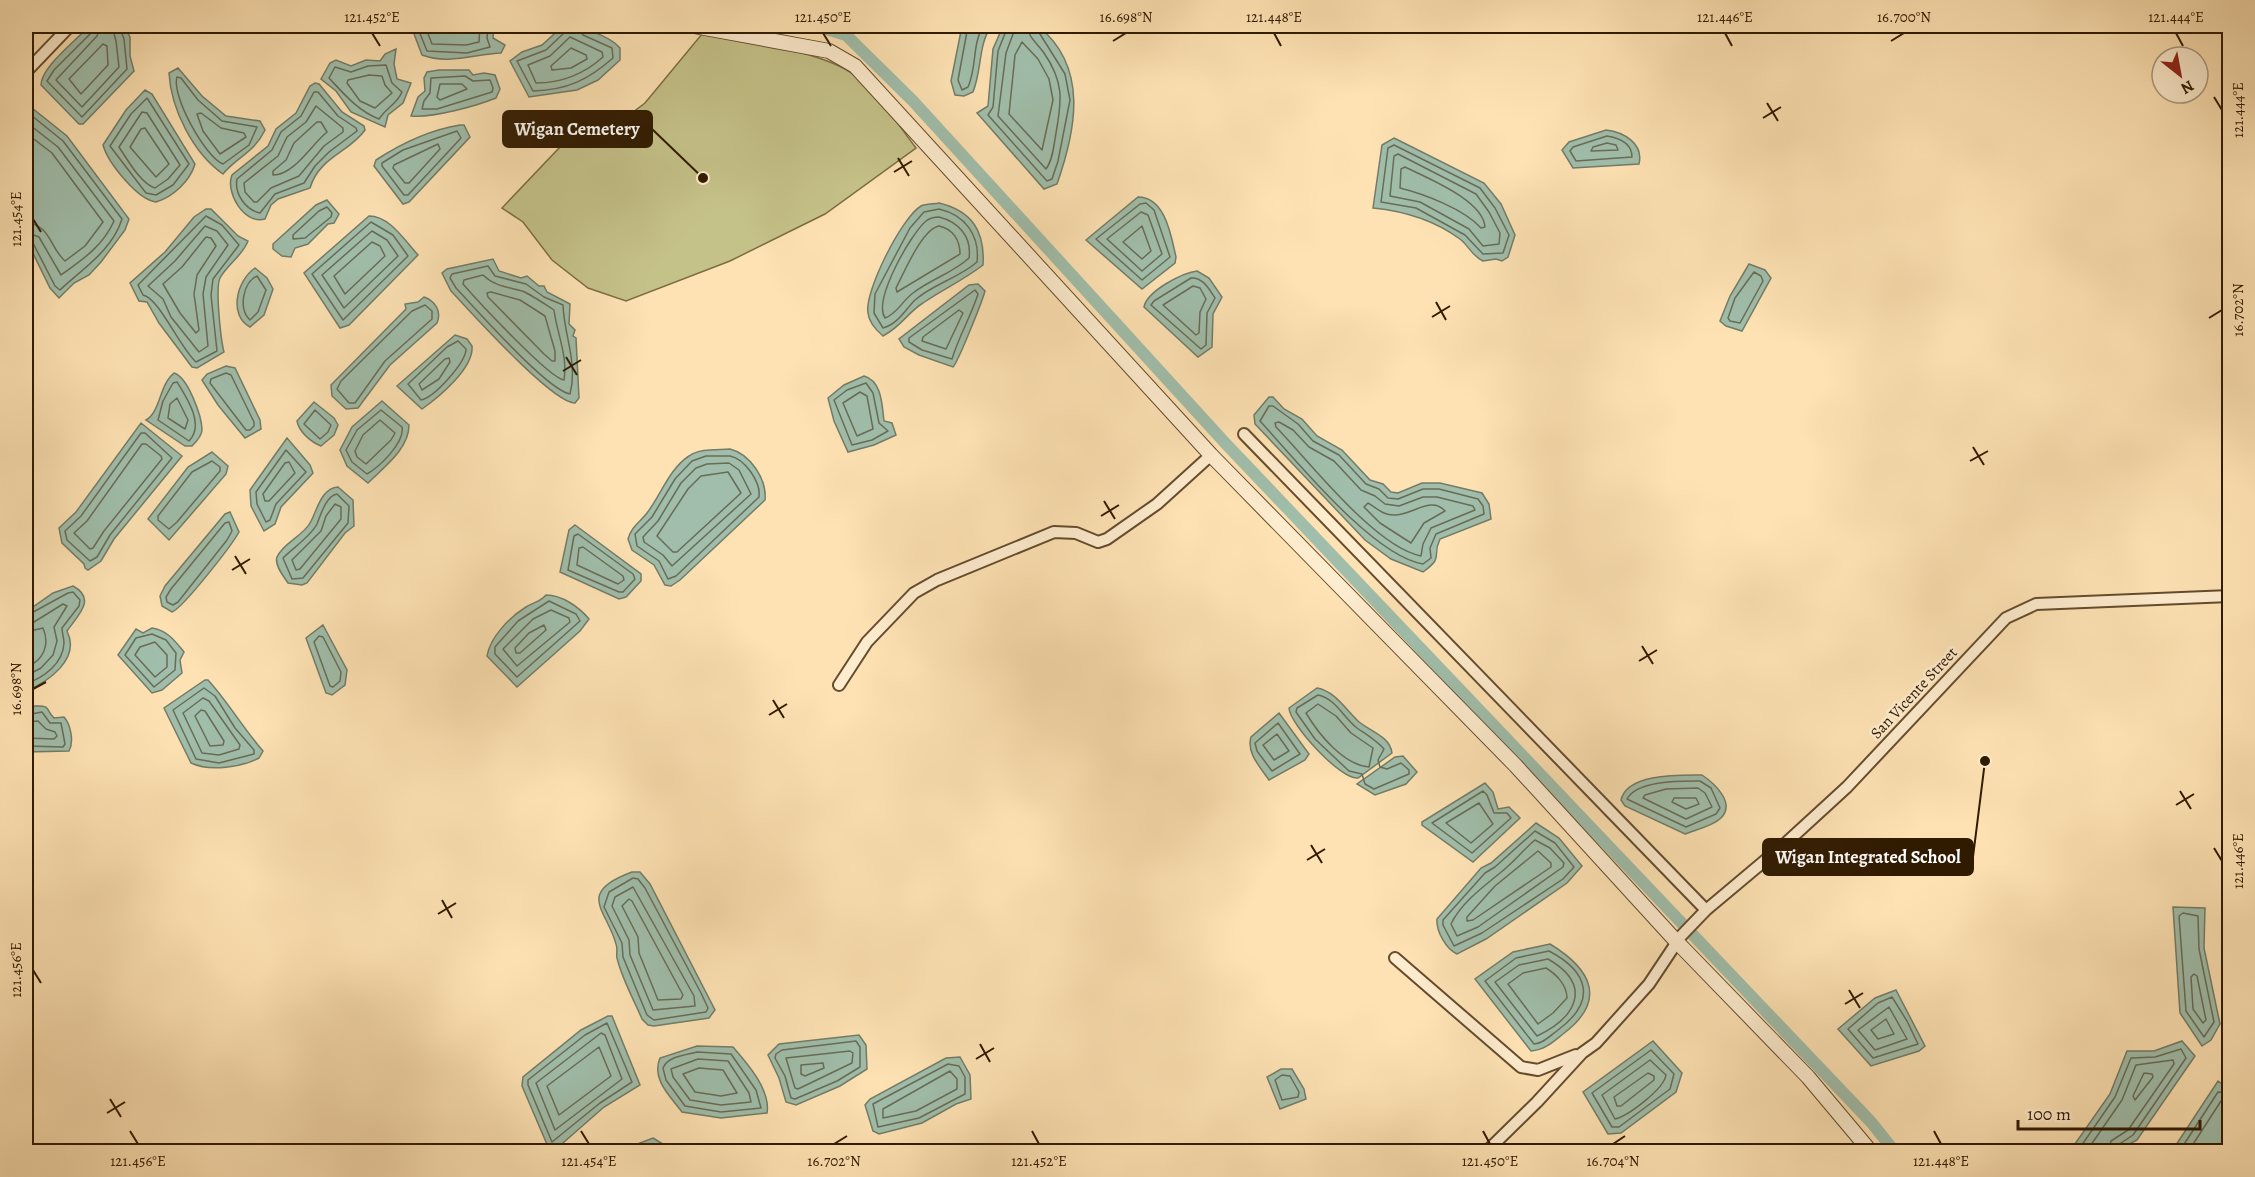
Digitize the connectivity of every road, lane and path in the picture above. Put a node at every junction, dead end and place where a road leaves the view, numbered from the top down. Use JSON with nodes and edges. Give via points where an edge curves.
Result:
{"nodes":[{"id":1,"x":70,"y":26,"type":"edge"},
{"id":2,"x":694,"y":26,"type":"edge"},
{"id":3,"x":26,"y":72,"type":"edge"},
{"id":4,"x":1244,"y":434,"type":"dead end"},
{"id":5,"x":1211,"y":454,"type":"junction"},
{"id":6,"x":2229,"y":596,"type":"edge"},
{"id":7,"x":839,"y":685,"type":"dead end"},
{"id":8,"x":1706,"y":910,"type":"junction"},
{"id":9,"x":1678,"y":939,"type":"junction"},
{"id":10,"x":1395,"y":958,"type":"dead end"},
{"id":11,"x":1582,"y":1053,"type":"junction"},
{"id":12,"x":1486,"y":1152,"type":"edge"},
{"id":13,"x":1681,"y":1152,"type":"edge"},
{"id":14,"x":1687,"y":1152,"type":"edge"},
{"id":15,"x":1871,"y":1152,"type":"edge"}],
"edges":[{"from":1,"to":3,"type":"street"},
{"from":2,"to":5,"type":"street","via":[[829,51],[855,66]]},
{"from":4,"to":8,"type":"street"},
{"from":5,"to":7,"type":"street","via":[[1157,504],[1107,539],[1098,542],[1076,532],[1054,532],[914,593],[867,642]]},
{"from":5,"to":9,"type":"street","via":[[1516,766]]},
{"from":6,"to":8,"type":"street","name":"San Vicente Street","via":[[2036,604],[2017,610],[1994,629],[1847,787]]},
{"from":8,"to":9,"type":"street","name":"San Vicente Street"},
{"from":9,"to":11,"type":"street","name":"San Vicente Street","via":[[1649,984],[1596,1043]]},
{"from":9,"to":15,"type":"street","via":[[1808,1077]]},
{"from":10,"to":11,"type":"street","via":[[1521,1067],[1538,1070]]},
{"from":11,"to":12,"type":"street"},
{"from":13,"to":14,"type":"street"}]}
